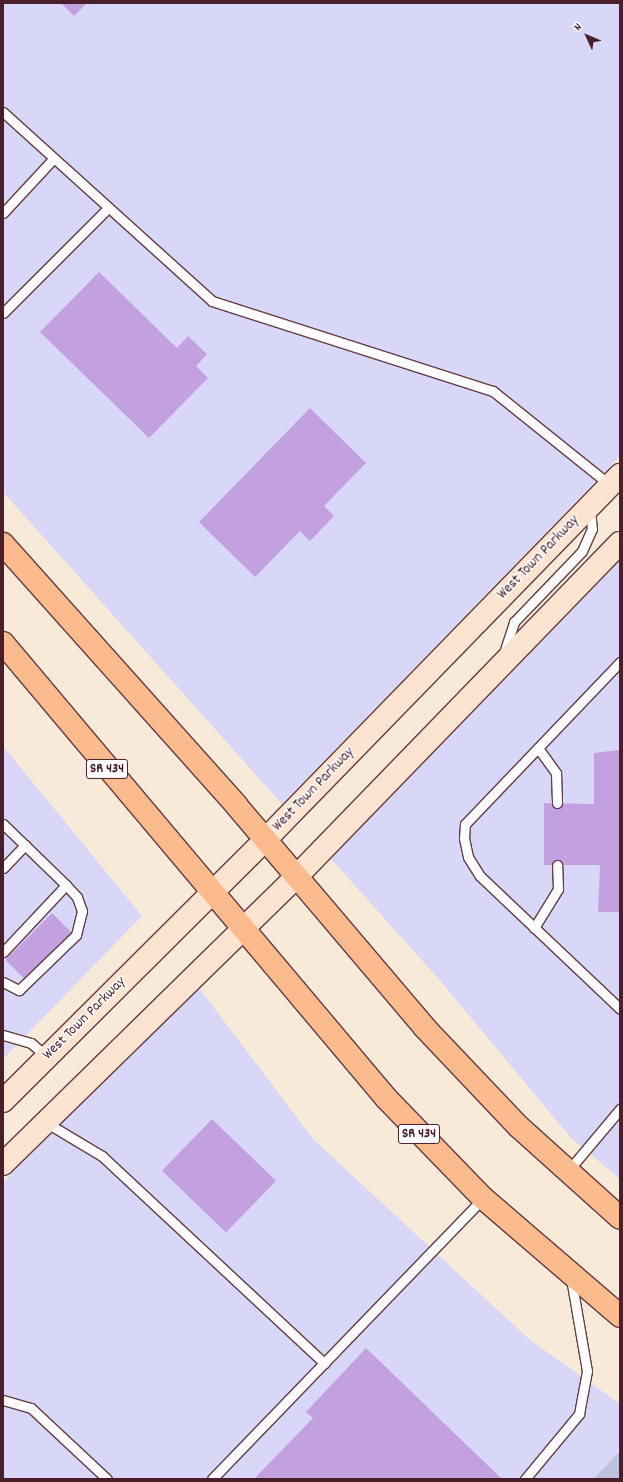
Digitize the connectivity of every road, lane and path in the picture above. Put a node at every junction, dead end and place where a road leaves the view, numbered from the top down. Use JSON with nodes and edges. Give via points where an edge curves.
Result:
{"nodes":[{"id":1,"x":4,"y":114,"type":"edge"},
{"id":2,"x":53,"y":159,"type":"junction"},
{"id":3,"x":108,"y":208,"type":"junction"},
{"id":4,"x":3,"y":213,"type":"edge"},
{"id":5,"x":3,"y":313,"type":"edge"},
{"id":6,"x":615,"y":480,"type":"edge"},
{"id":7,"x":590,"y":506,"type":"junction"},
{"id":8,"x":620,"y":543,"type":"edge"},
{"id":9,"x":3,"y":544,"type":"edge"},
{"id":10,"x":3,"y":643,"type":"edge"},
{"id":11,"x":620,"y":662,"type":"edge"},
{"id":12,"x":500,"y":666,"type":"junction"},
{"id":13,"x":538,"y":748,"type":"junction"},
{"id":14,"x":557,"y":803,"type":"dead end"},
{"id":15,"x":3,"y":824,"type":"edge"},
{"id":16,"x":264,"y":841,"type":"junction"},
{"id":17,"x":25,"y":845,"type":"junction"},
{"id":18,"x":557,"y":864,"type":"dead end"},
{"id":19,"x":3,"y":868,"type":"edge"},
{"id":20,"x":296,"y":877,"type":"junction"},
{"id":21,"x":66,"y":885,"type":"junction"},
{"id":22,"x":211,"y":894,"type":"junction"},
{"id":23,"x":242,"y":928,"type":"junction"},
{"id":24,"x":534,"y":928,"type":"junction"},
{"id":25,"x":3,"y":952,"type":"edge"},
{"id":26,"x":3,"y":982,"type":"edge"},
{"id":27,"x":620,"y":1009,"type":"edge"},
{"id":28,"x":3,"y":1035,"type":"edge"},
{"id":29,"x":47,"y":1056,"type":"junction"},
{"id":30,"x":3,"y":1101,"type":"edge"},
{"id":31,"x":620,"y":1109,"type":"edge"},
{"id":32,"x":45,"y":1122,"type":"junction"},
{"id":33,"x":3,"y":1164,"type":"edge"},
{"id":34,"x":567,"y":1172,"type":"junction"},
{"id":35,"x":483,"y":1198,"type":"junction"},
{"id":36,"x":620,"y":1218,"type":"edge"},
{"id":37,"x":570,"y":1275,"type":"junction"},
{"id":38,"x":620,"y":1316,"type":"edge"},
{"id":39,"x":324,"y":1364,"type":"junction"},
{"id":40,"x":3,"y":1400,"type":"edge"},
{"id":41,"x":107,"y":1479,"type":"edge"},
{"id":42,"x":212,"y":1479,"type":"edge"},
{"id":43,"x":525,"y":1479,"type":"edge"}],
"edges":[{"from":1,"to":2,"type":"lane"},
{"from":2,"to":3,"type":"lane"},
{"from":2,"to":4,"type":"lane"},
{"from":3,"to":5,"type":"lane"},
{"from":3,"to":6,"type":"lane","via":[[212,301],[493,391]]},
{"from":6,"to":7,"type":"main road","name":"West Town Parkway"},
{"from":7,"to":12,"type":"lane","via":[[592,529],[582,551],[514,622]]},
{"from":7,"to":16,"type":"main road","name":"West Town Parkway"},
{"from":8,"to":12,"type":"main road"},
{"from":9,"to":16,"type":"main road"},
{"from":10,"to":22,"type":"main road","number":"SR 434"},
{"from":11,"to":13,"type":"lane"},
{"from":12,"to":20,"type":"main road"},
{"from":13,"to":14,"type":"lane","via":[[556,773]]},
{"from":13,"to":24,"type":"lane","via":[[465,824],[464,838],[468,857],[480,876]]},
{"from":15,"to":17,"type":"lane"},
{"from":16,"to":20,"type":"main road"},
{"from":16,"to":22,"type":"main road","name":"West Town Parkway"},
{"from":17,"to":19,"type":"lane"},
{"from":17,"to":21,"type":"lane"},
{"from":18,"to":24,"type":"lane","via":[[558,889]]},
{"from":20,"to":23,"type":"main road"},
{"from":20,"to":34,"type":"main road","via":[[479,1087]]},
{"from":21,"to":25,"type":"lane"},
{"from":21,"to":26,"type":"lane","via":[[77,897],[82,911],[76,935],[19,990]]},
{"from":22,"to":23,"type":"main road","number":"SR 434"},
{"from":22,"to":29,"type":"main road","name":"West Town Parkway"},
{"from":23,"to":32,"type":"main road"},
{"from":23,"to":35,"type":"main road","number":"SR 434","via":[[386,1098]]},
{"from":24,"to":27,"type":"lane"},
{"from":28,"to":29,"type":"lane","via":[[31,1043]]},
{"from":29,"to":30,"type":"main road","name":"West Town Parkway"},
{"from":31,"to":34,"type":"lane"},
{"from":32,"to":33,"type":"main road"},
{"from":32,"to":39,"type":"lane","via":[[102,1156]]},
{"from":34,"to":36,"type":"main road"},
{"from":35,"to":37,"type":"main road","number":"SR 434"},
{"from":35,"to":39,"type":"lane"},
{"from":37,"to":38,"type":"main road","number":"SR 434"},
{"from":37,"to":43,"type":"lane","via":[[587,1371],[579,1414]]},
{"from":39,"to":42,"type":"lane"},
{"from":40,"to":41,"type":"lane","via":[[31,1408]]}]}
